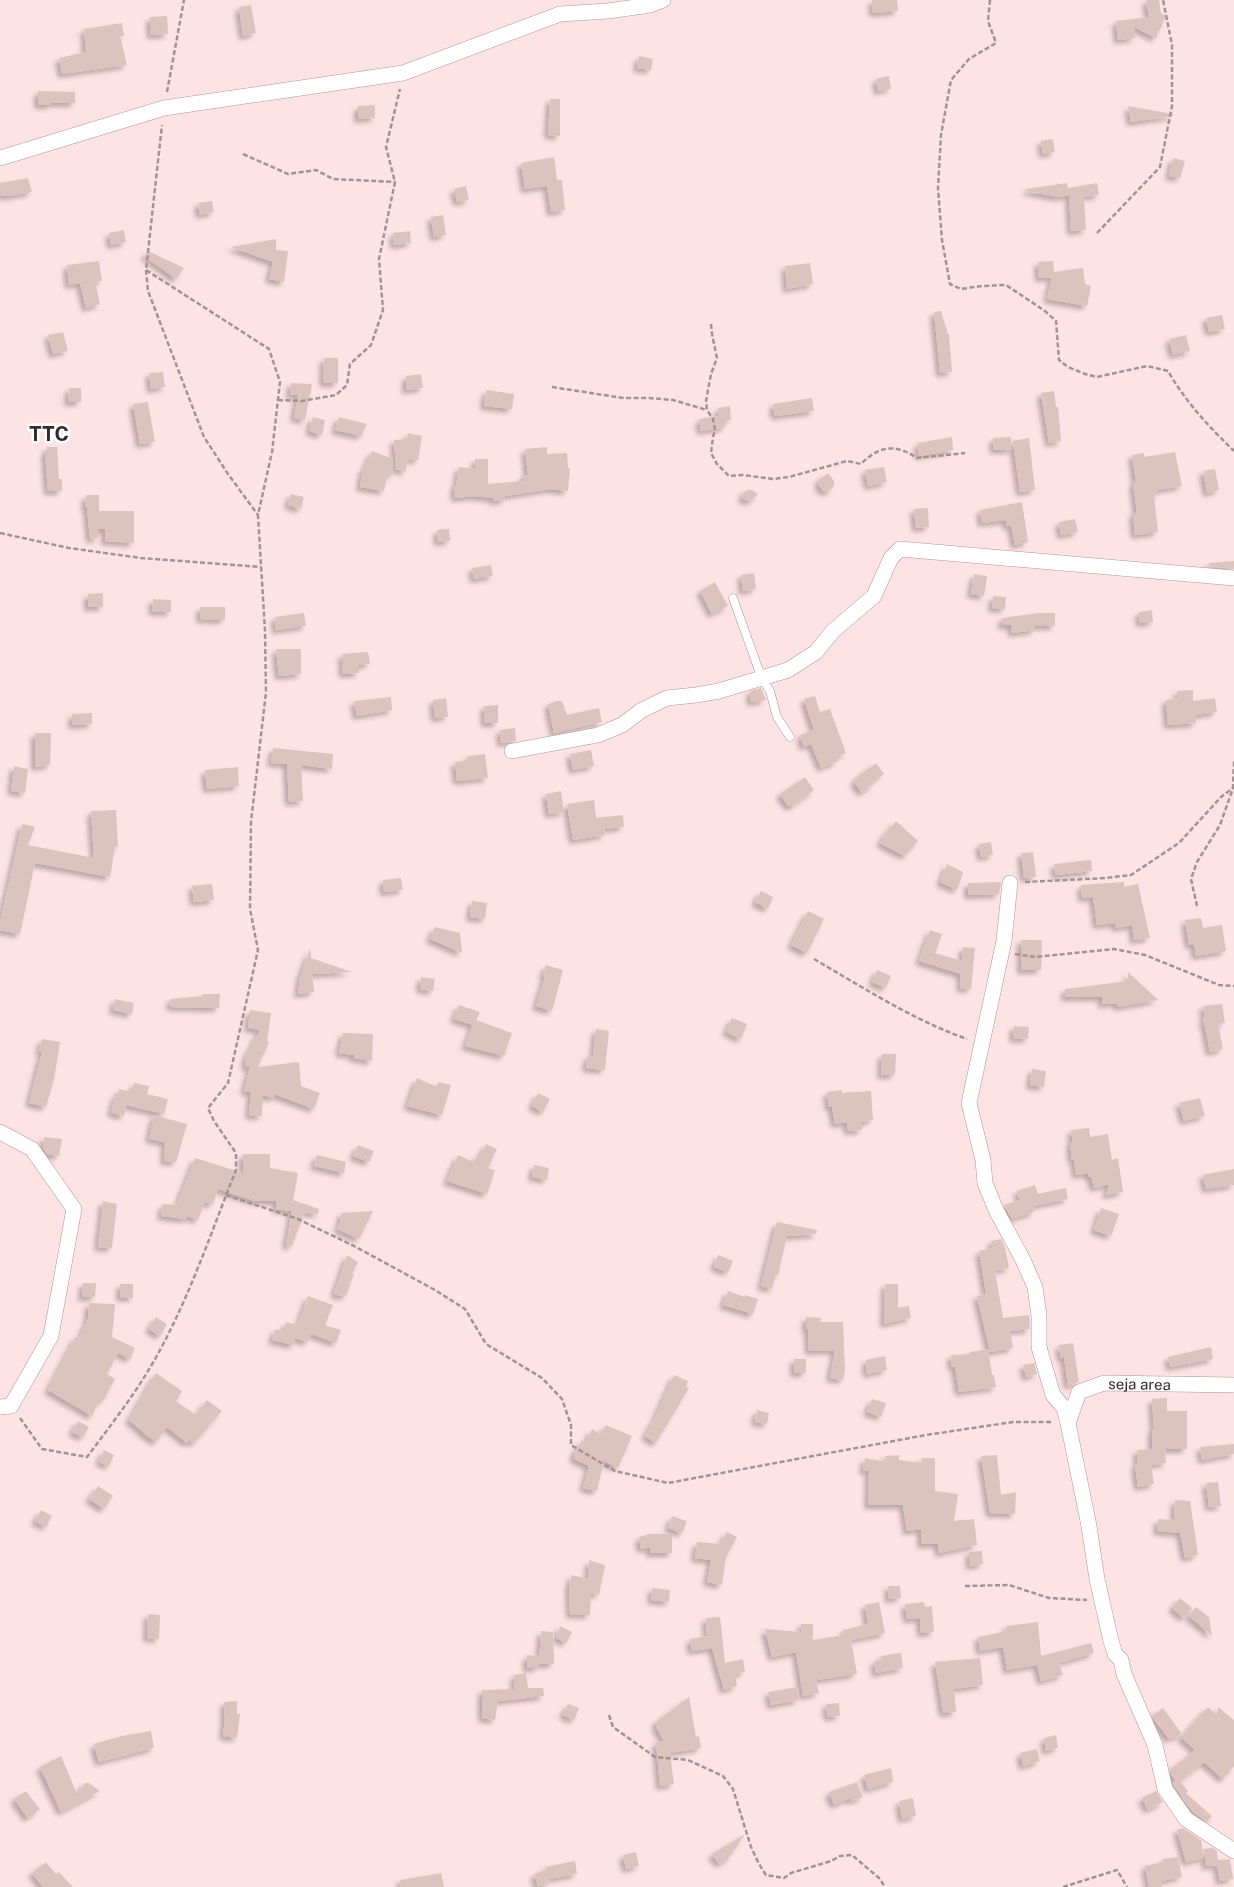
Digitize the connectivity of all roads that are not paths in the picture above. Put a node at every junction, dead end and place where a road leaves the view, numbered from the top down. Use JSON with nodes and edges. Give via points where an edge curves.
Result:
{"nodes":[{"id":1,"x":663,"y":0,"type":"edge"},
{"id":2,"x":0,"y":158,"type":"edge"},
{"id":3,"x":1234,"y":578,"type":"edge"},
{"id":4,"x":733,"y":598,"type":"dead end"},
{"id":5,"x":762,"y":679,"type":"junction"},
{"id":6,"x":790,"y":737,"type":"dead end"},
{"id":7,"x":512,"y":751,"type":"dead end"},
{"id":8,"x":1010,"y":883,"type":"road end"},
{"id":9,"x":0,"y":1132,"type":"edge"},
{"id":10,"x":1234,"y":1385,"type":"edge"},
{"id":11,"x":5,"y":1407,"type":"edge"},
{"id":12,"x":1068,"y":1423,"type":"junction"},
{"id":13,"x":1234,"y":1851,"type":"edge"}],
"edges":[{"from":1,"to":2,"type":"street","via":[[608,11],[560,14],[403,73],[164,108]]},
{"from":3,"to":5,"type":"street","via":[[900,549],[890,558],[874,596],[833,631],[816,652],[788,670]]},
{"from":4,"to":5,"type":"lane"},
{"from":5,"to":6,"type":"lane","via":[[770,691],[777,717]]},
{"from":5,"to":7,"type":"street","via":[[704,694],[667,698],[642,710],[622,725],[598,735]]},
{"from":8,"to":12,"type":"street","via":[[1001,952],[968,1103],[983,1160],[985,1183],[1035,1287],[1039,1347],[1053,1395],[1064,1408]]},
{"from":9,"to":11,"type":"street","via":[[32,1149],[74,1209],[51,1336]]},
{"from":10,"to":12,"type":"street","name":"seja area","via":[[1104,1383],[1079,1392]]},
{"from":12,"to":13,"type":"street","via":[[1102,1604],[1115,1654],[1121,1660],[1155,1745],[1165,1790],[1186,1819]]}]}
